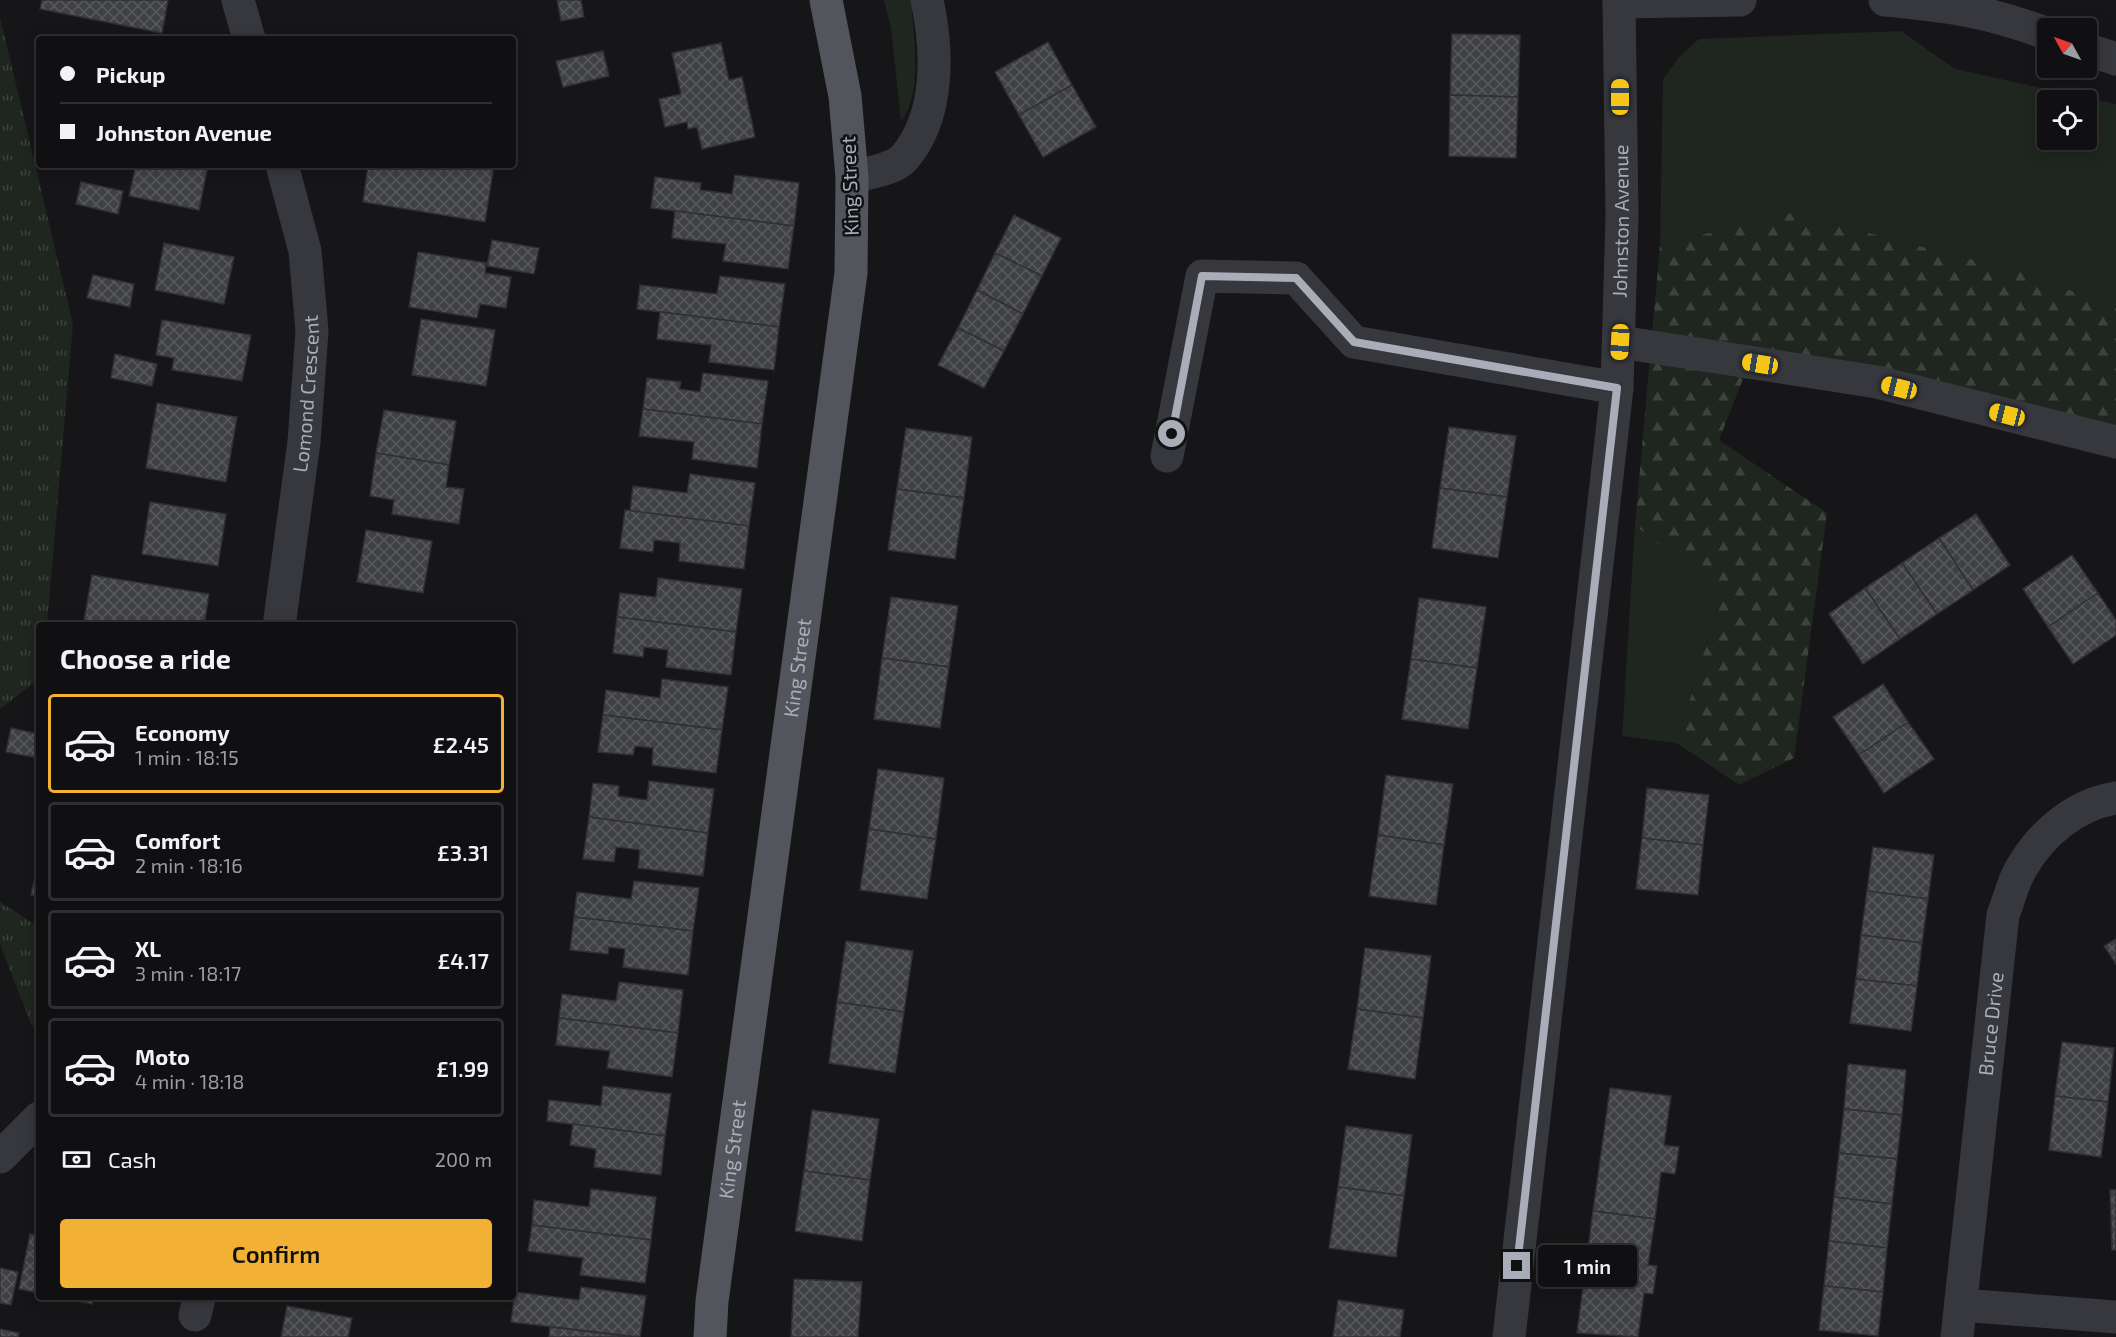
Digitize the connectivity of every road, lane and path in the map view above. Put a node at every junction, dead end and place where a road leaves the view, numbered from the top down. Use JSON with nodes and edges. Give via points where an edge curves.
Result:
{"nodes":[{"id":1,"x":238,"y":0,"type":"edge"},
{"id":2,"x":826,"y":0,"type":"edge"},
{"id":3,"x":927,"y":0,"type":"edge"},
{"id":4,"x":1740,"y":0,"type":"edge"},
{"id":5,"x":1885,"y":0,"type":"edge"},
{"id":6,"x":1619,"y":1,"type":"edge"},
{"id":7,"x":2037,"y":30,"type":"edge"},
{"id":8,"x":248,"y":36,"type":"edge"},
{"id":9,"x":2097,"y":53,"type":"edge"},
{"id":10,"x":2116,"y":59,"type":"edge"},
{"id":11,"x":283,"y":168,"type":"edge"},
{"id":12,"x":852,"y":177,"type":"junction"},
{"id":13,"x":1620,"y":342,"type":"junction"},
{"id":14,"x":1617,"y":388,"type":"junction"},
{"id":15,"x":2116,"y":442,"type":"edge"},
{"id":16,"x":1167,"y":456,"type":"dead end"},
{"id":17,"x":280,"y":622,"type":"edge"},
{"id":18,"x":2116,"y":798,"type":"edge"},
{"id":19,"x":36,"y":1121,"type":"edge"},
{"id":20,"x":0,"y":1156,"type":"edge"},
{"id":21,"x":1961,"y":1305,"type":"junction"},
{"id":22,"x":2116,"y":1317,"type":"edge"},
{"id":23,"x":710,"y":1337,"type":"edge"},
{"id":24,"x":1509,"y":1337,"type":"edge"},
{"id":25,"x":1957,"y":1337,"type":"edge"}],
"edges":[{"from":1,"to":8,"type":"street"},
{"from":2,"to":12,"type":"main road","name":"King Street","via":[[845,96]]},
{"from":3,"to":12,"type":"street","via":[[934,33],[934,77],[923,127],[903,159],[888,168]]},
{"from":4,"to":6,"type":"street"},
{"from":5,"to":7,"type":"street","via":[[1955,6]]},
{"from":6,"to":13,"type":"street","name":"Johnston Avenue"},
{"from":9,"to":10,"type":"street"},
{"from":11,"to":17,"type":"street","name":"Lomond Crescent","via":[[305,251],[312,331],[304,442]]},
{"from":12,"to":23,"type":"main road","name":"King Street","via":[[851,273]]},
{"from":13,"to":14,"type":"street","name":"Johnston Avenue"},
{"from":13,"to":15,"type":"street","via":[[1877,382]]},
{"from":14,"to":16,"type":"street","via":[[1354,342],[1296,278],[1202,276]]},
{"from":14,"to":24,"type":"street","name":"Johnston Avenue"},
{"from":18,"to":21,"type":"street","name":"Bruce Drive","via":[[2076,811],[2048,834],[2021,868],[2003,915]]},
{"from":19,"to":20,"type":"street"},
{"from":21,"to":22,"type":"street"},
{"from":21,"to":25,"type":"street","name":"Bruce Drive"}]}
